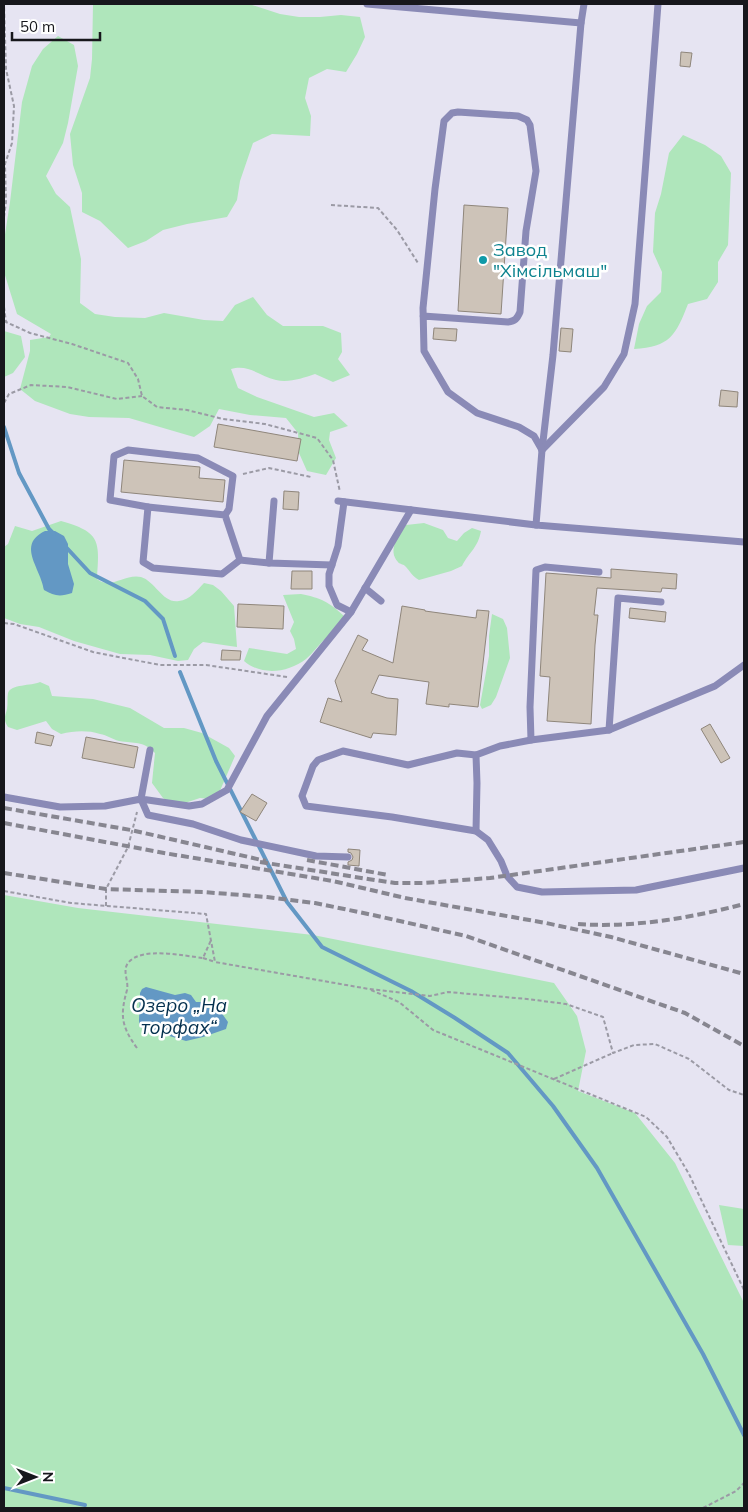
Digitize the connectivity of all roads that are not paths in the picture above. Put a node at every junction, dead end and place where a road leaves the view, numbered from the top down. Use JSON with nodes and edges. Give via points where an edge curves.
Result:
{"nodes":[{"id":1,"x":366,"y":4,"type":"edge"},
{"id":2,"x":584,"y":4,"type":"edge"},
{"id":3,"x":658,"y":4,"type":"edge"},
{"id":4,"x":582,"y":23,"type":"junction"},
{"id":5,"x":423,"y":316,"type":"junction"},
{"id":6,"x":542,"y":450,"type":"junction"},
{"id":7,"x":274,"y":501,"type":"dead end"},
{"id":8,"x":148,"y":507,"type":"junction"},
{"id":9,"x":411,"y":510,"type":"junction"},
{"id":10,"x":225,"y":515,"type":"junction"},
{"id":11,"x":536,"y":525,"type":"junction"},
{"id":12,"x":744,"y":542,"type":"edge"},
{"id":13,"x":240,"y":560,"type":"junction"},
{"id":14,"x":269,"y":563,"type":"junction"},
{"id":15,"x":332,"y":565,"type":"junction"},
{"id":16,"x":599,"y":572,"type":"dead end"},
{"id":17,"x":365,"y":588,"type":"junction"},
{"id":18,"x":382,"y":601,"type":"dead end"},
{"id":19,"x":661,"y":602,"type":"dead end"},
{"id":20,"x":351,"y":612,"type":"junction"},
{"id":21,"x":744,"y":665,"type":"edge"},
{"id":22,"x":609,"y":730,"type":"junction"},
{"id":23,"x":531,"y":740,"type":"junction"},
{"id":24,"x":150,"y":750,"type":"dead end"},
{"id":25,"x":476,"y":755,"type":"junction"},
{"id":26,"x":4,"y":797,"type":"edge"},
{"id":27,"x":141,"y":799,"type":"junction"},
{"id":28,"x":476,"y":831,"type":"junction"},
{"id":29,"x":348,"y":857,"type":"dead end"},
{"id":30,"x":744,"y":868,"type":"edge"}],
"edges":[{"from":1,"to":4,"type":"lane"},
{"from":2,"to":4,"type":"lane"},
{"from":3,"to":6,"type":"lane","via":[[635,304],[624,354],[604,387]]},
{"from":4,"to":6,"type":"lane"},
{"from":5,"to":5,"type":"lane","via":[[508,322],[518,318],[526,231],[536,171],[530,125],[524,118],[458,112],[446,118],[434,189]]},
{"from":5,"to":6,"type":"lane","via":[[424,351],[448,392],[477,413],[519,427],[534,436]]},
{"from":6,"to":11,"type":"lane"},
{"from":7,"to":14,"type":"lane"},
{"from":8,"to":10,"type":"lane"},
{"from":8,"to":10,"type":"lane","via":[[110,500],[114,456],[128,450],[198,458],[233,476],[229,509]]},
{"from":8,"to":13,"type":"lane","via":[[143,562],[153,568],[222,574]]},
{"from":9,"to":11,"type":"lane"},
{"from":9,"to":15,"type":"lane","via":[[341,502],[338,546]]},
{"from":9,"to":17,"type":"lane"},
{"from":10,"to":13,"type":"lane"},
{"from":11,"to":12,"type":"lane"},
{"from":13,"to":14,"type":"lane"},
{"from":14,"to":15,"type":"lane"},
{"from":15,"to":20,"type":"lane","via":[[328,586],[337,605]]},
{"from":16,"to":23,"type":"lane","via":[[545,567],[536,570]]},
{"from":17,"to":18,"type":"lane"},
{"from":17,"to":20,"type":"lane"},
{"from":19,"to":22,"type":"lane","via":[[618,598]]},
{"from":20,"to":27,"type":"lane","via":[[268,716],[227,790],[202,804],[189,806]]},
{"from":21,"to":22,"type":"lane","via":[[715,686]]},
{"from":22,"to":23,"type":"lane"},
{"from":23,"to":25,"type":"lane"},
{"from":24,"to":27,"type":"lane"},
{"from":25,"to":28,"type":"lane"},
{"from":25,"to":28,"type":"lane","via":[[457,753],[408,765],[343,751],[318,760],[302,796],[306,806]]},
{"from":26,"to":27,"type":"lane","via":[[60,807],[105,806]]},
{"from":27,"to":29,"type":"lane","via":[[148,815],[193,824],[241,840],[308,854]]},
{"from":28,"to":30,"type":"lane","via":[[488,840],[507,876],[518,887],[542,892],[636,890]]}]}
